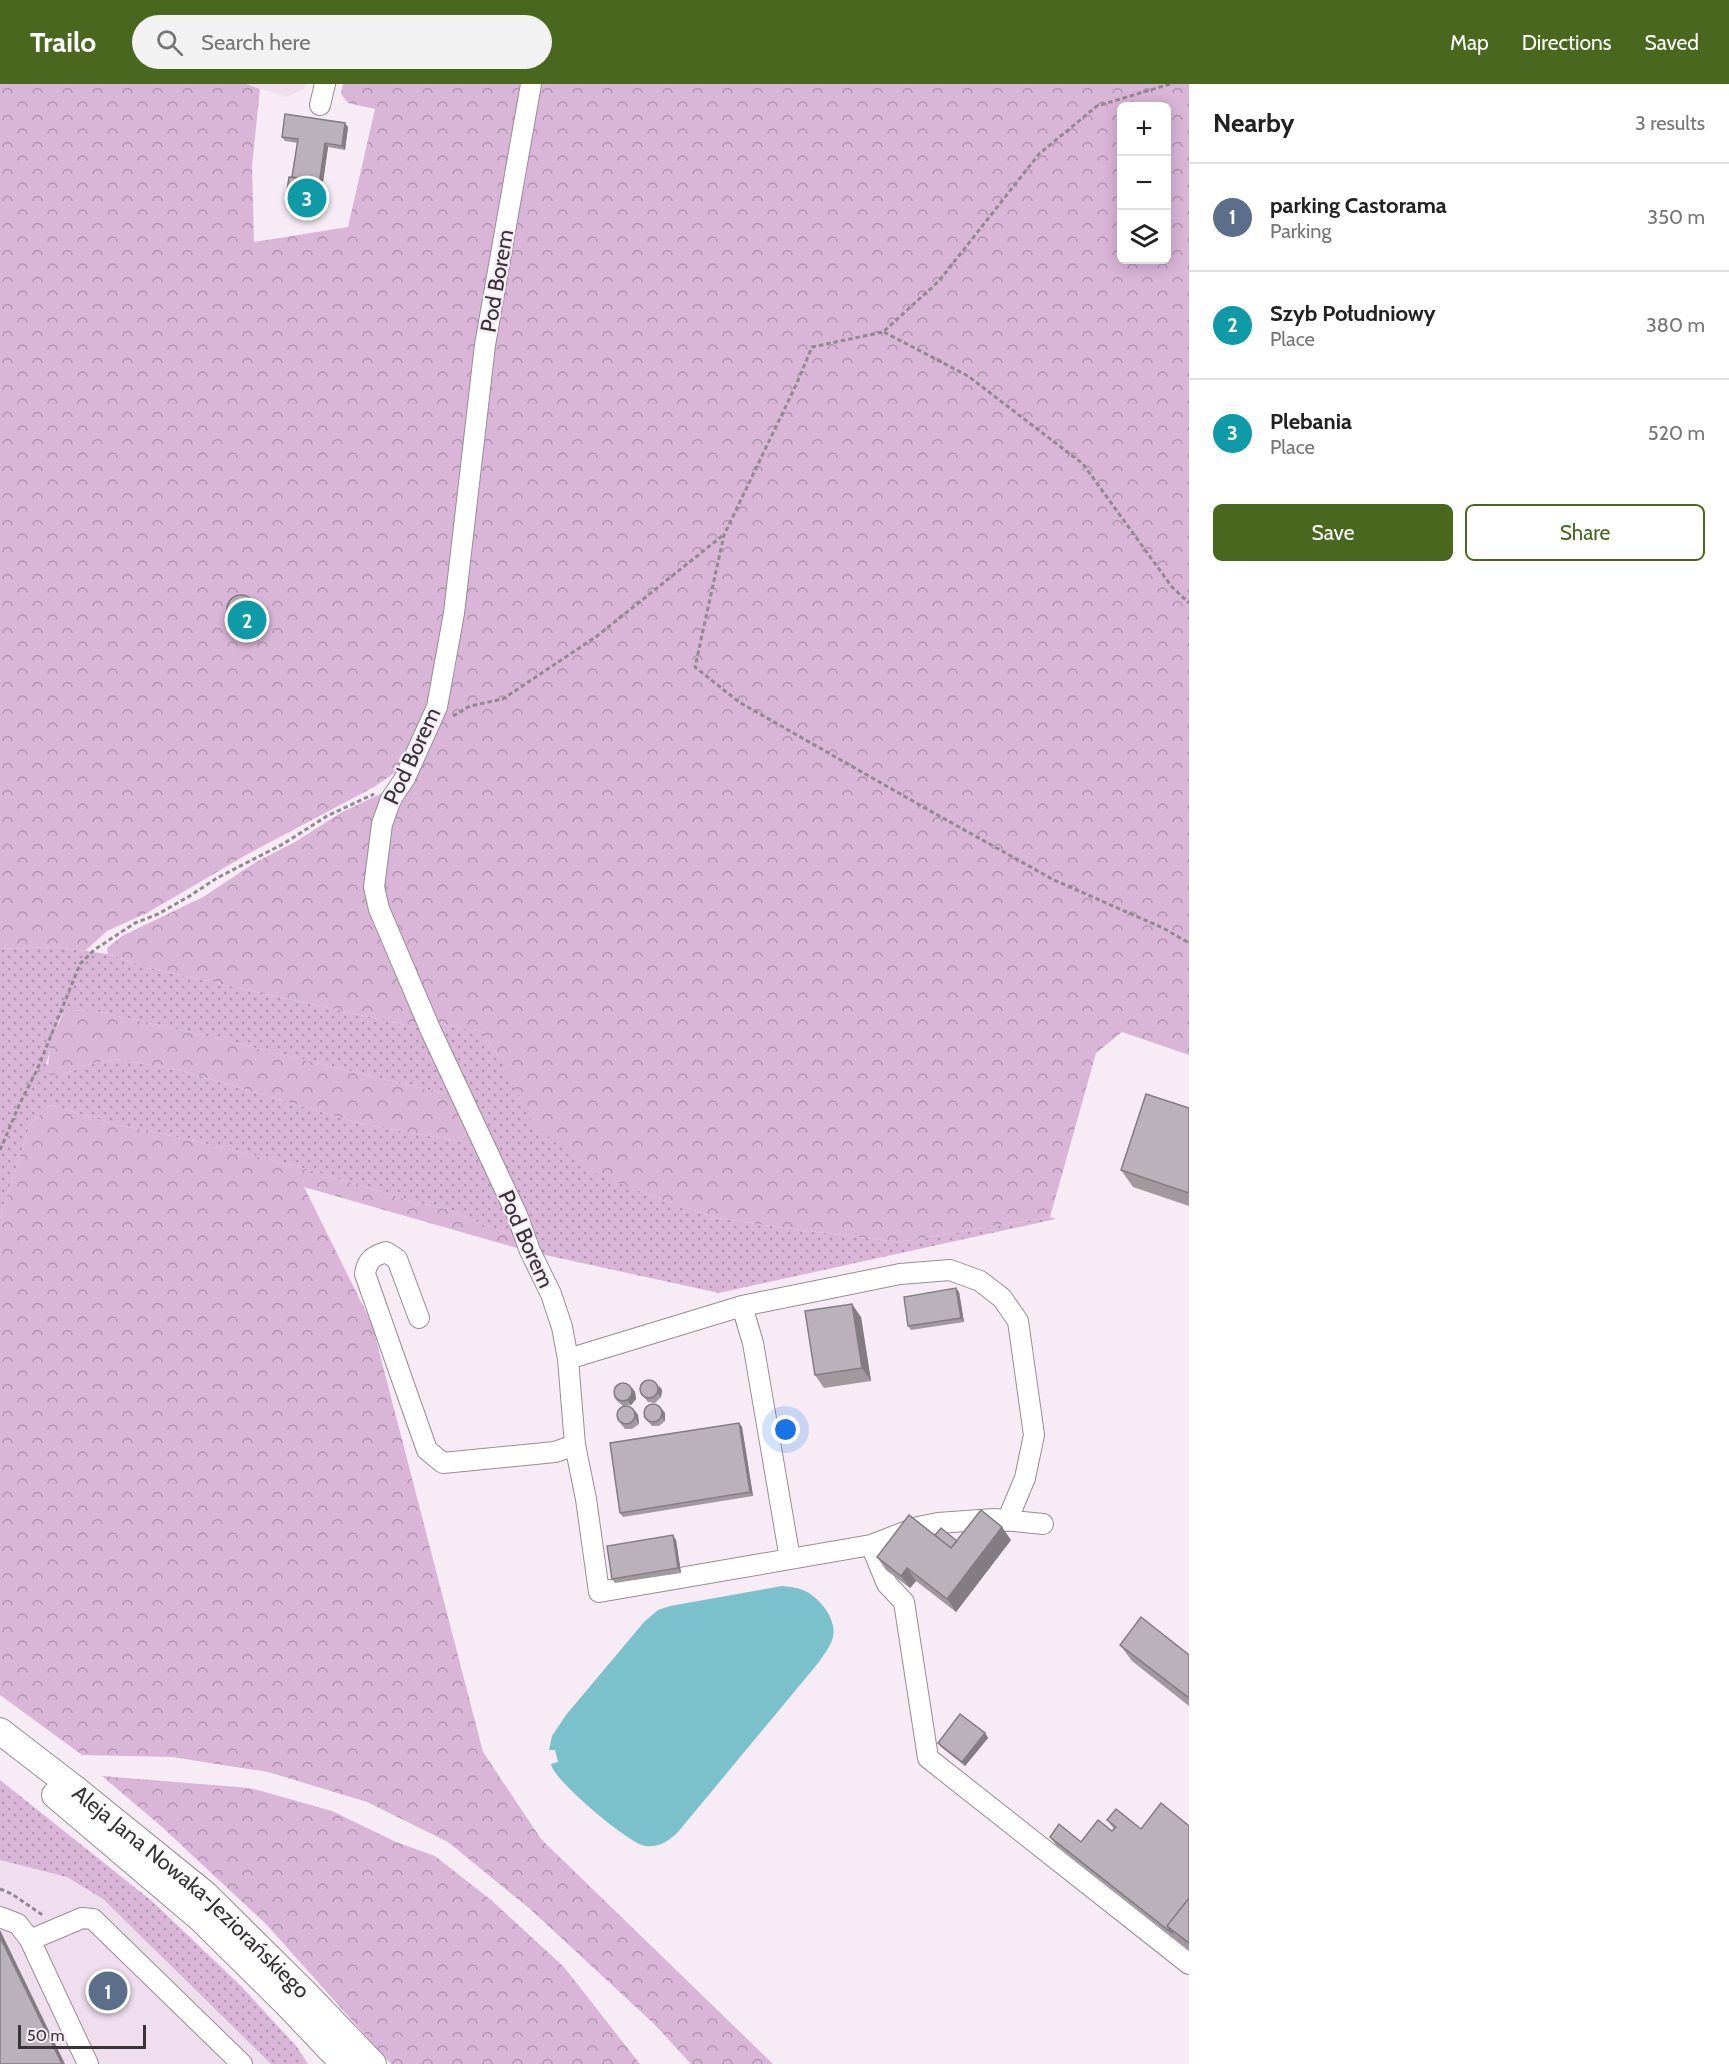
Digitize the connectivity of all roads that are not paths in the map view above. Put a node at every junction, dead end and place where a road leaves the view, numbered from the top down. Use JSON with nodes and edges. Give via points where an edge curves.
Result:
{"nodes":[{"id":1,"x":325,"y":84,"type":"edge"},
{"id":2,"x":531,"y":84,"type":"edge"},
{"id":3,"x":320,"y":105,"type":"dead end"},
{"id":4,"x":742,"y":1306,"type":"junction"},
{"id":5,"x":419,"y":1318,"type":"dead end"},
{"id":6,"x":568,"y":1359,"type":"junction"},
{"id":7,"x":575,"y":1445,"type":"junction"},
{"id":8,"x":1007,"y":1521,"type":"junction"},
{"id":9,"x":1042,"y":1524,"type":"dead end"},
{"id":10,"x":871,"y":1545,"type":"junction"},
{"id":11,"x":790,"y":1559,"type":"junction"},
{"id":12,"x":0,"y":1731,"type":"edge"},
{"id":13,"x":0,"y":1753,"type":"edge"},
{"id":14,"x":0,"y":1917,"type":"edge"},
{"id":15,"x":30,"y":1940,"type":"junction"},
{"id":16,"x":1189,"y":1964,"type":"edge"},
{"id":17,"x":289,"y":2006,"type":"junction"},
{"id":18,"x":88,"y":2064,"type":"edge"},
{"id":19,"x":242,"y":2064,"type":"edge"},
{"id":20,"x":321,"y":2064,"type":"edge"},
{"id":21,"x":344,"y":2064,"type":"edge"},
{"id":22,"x":374,"y":2064,"type":"edge"}],
"edges":[{"from":1,"to":3,"type":"street"},
{"from":2,"to":6,"type":"street","name":"Pod Borem","via":[[486,345],[454,613],[437,707],[382,824],[374,887],[431,1031],[551,1294]]},
{"from":4,"to":6,"type":"street"},
{"from":4,"to":8,"type":"street","via":[[900,1275],[950,1270],[980,1281],[1002,1298],[1018,1321],[1034,1435],[1025,1478]]},
{"from":4,"to":11,"type":"street","via":[[753,1343]]},
{"from":5,"to":7,"type":"street","via":[[397,1259],[386,1252],[375,1256],[366,1264],[365,1274],[427,1450],[443,1463],[555,1452]]},
{"from":6,"to":7,"type":"street","name":"Pod Borem"},
{"from":7,"to":11,"type":"street","name":"Pod Borem","via":[[599,1592]]},
{"from":8,"to":9,"type":"street"},
{"from":8,"to":10,"type":"street","via":[[938,1523]]},
{"from":10,"to":11,"type":"street"},
{"from":10,"to":16,"type":"street","via":[[887,1584],[904,1602],[928,1758]]},
{"from":12,"to":22,"type":"main road","name":"Aleja Jana Nowaka-Jeziorańskiego","via":[[205,1894]]},
{"from":13,"to":17,"type":"main road","name":"Aleja Jana Nowaka-Jeziorańskiego","via":[[75,1811],[201,1919]]},
{"from":14,"to":15,"type":"street","via":[[18,1924]]},
{"from":15,"to":18,"type":"street"},
{"from":15,"to":19,"type":"street","via":[[82,1918],[93,1919]]},
{"from":17,"to":20,"type":"main road"},
{"from":17,"to":21,"type":"main road","name":"Aleja Jana Nowaka-Jeziorańskiego"}]}
